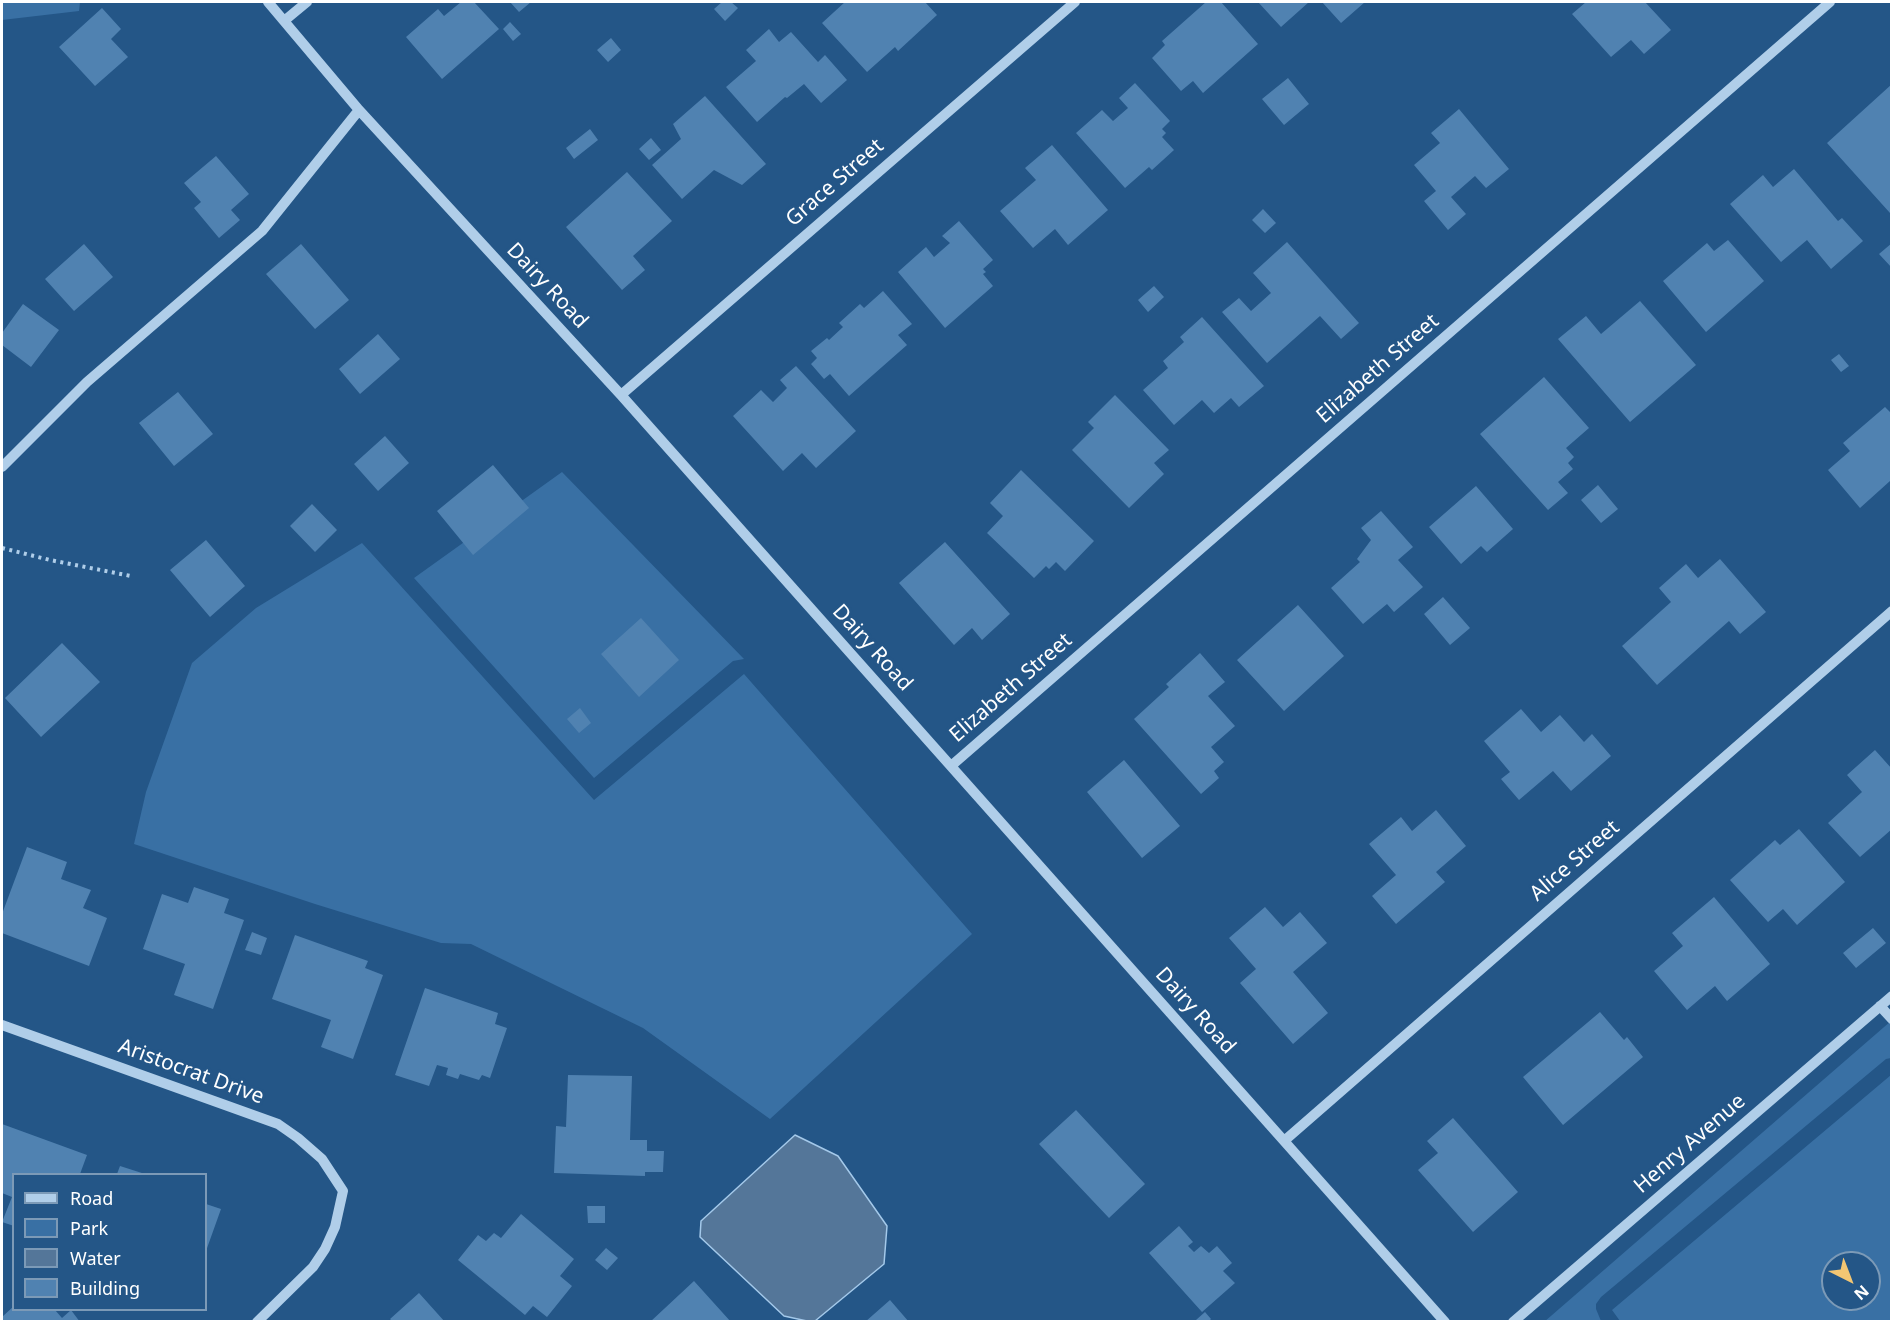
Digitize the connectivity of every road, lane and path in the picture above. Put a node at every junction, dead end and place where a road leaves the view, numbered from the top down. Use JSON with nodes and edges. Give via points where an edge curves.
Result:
{"nodes":[{"id":1,"x":268,"y":2,"type":"edge"},
{"id":2,"x":307,"y":2,"type":"edge"},
{"id":3,"x":1075,"y":2,"type":"edge"},
{"id":4,"x":1830,"y":2,"type":"edge"},
{"id":5,"x":284,"y":21,"type":"junction"},
{"id":6,"x":359,"y":110,"type":"junction"},
{"id":7,"x":621,"y":395,"type":"junction"},
{"id":8,"x":2,"y":467,"type":"edge"},
{"id":9,"x":2,"y":548,"type":"edge"},
{"id":10,"x":131,"y":576,"type":"dead end"},
{"id":11,"x":1892,"y":611,"type":"edge"},
{"id":12,"x":951,"y":766,"type":"junction"},
{"id":13,"x":1892,"y":996,"type":"edge"},
{"id":14,"x":1880,"y":1006,"type":"junction"},
{"id":15,"x":1892,"y":1019,"type":"edge"},
{"id":16,"x":2,"y":1026,"type":"edge"},
{"id":17,"x":1284,"y":1140,"type":"junction"},
{"id":18,"x":257,"y":1322,"type":"edge"},
{"id":19,"x":1445,"y":1322,"type":"edge"},
{"id":20,"x":1513,"y":1322,"type":"edge"}],
"edges":[{"from":1,"to":5,"type":"street","name":"Dairy Road"},
{"from":2,"to":5,"type":"street"},
{"from":3,"to":7,"type":"street","name":"Grace Street"},
{"from":4,"to":12,"type":"street","name":"Elizabeth Street"},
{"from":5,"to":6,"type":"street","name":"Dairy Road"},
{"from":6,"to":7,"type":"street","name":"Dairy Road"},
{"from":6,"to":8,"type":"street","via":[[262,231],[87,382]]},
{"from":7,"to":12,"type":"street","name":"Dairy Road"},
{"from":9,"to":10,"type":"path"},
{"from":11,"to":17,"type":"street","name":"Alice Street"},
{"from":12,"to":17,"type":"street","name":"Dairy Road"},
{"from":13,"to":14,"type":"street","name":"Henry Avenue"},
{"from":14,"to":15,"type":"street"},
{"from":14,"to":20,"type":"street","name":"Henry Avenue"},
{"from":16,"to":18,"type":"street","name":"Aristocrat Drive","via":[[278,1124],[322,1159],[343,1191],[335,1227],[313,1267]]},
{"from":17,"to":19,"type":"street","name":"Dairy Road"}]}
